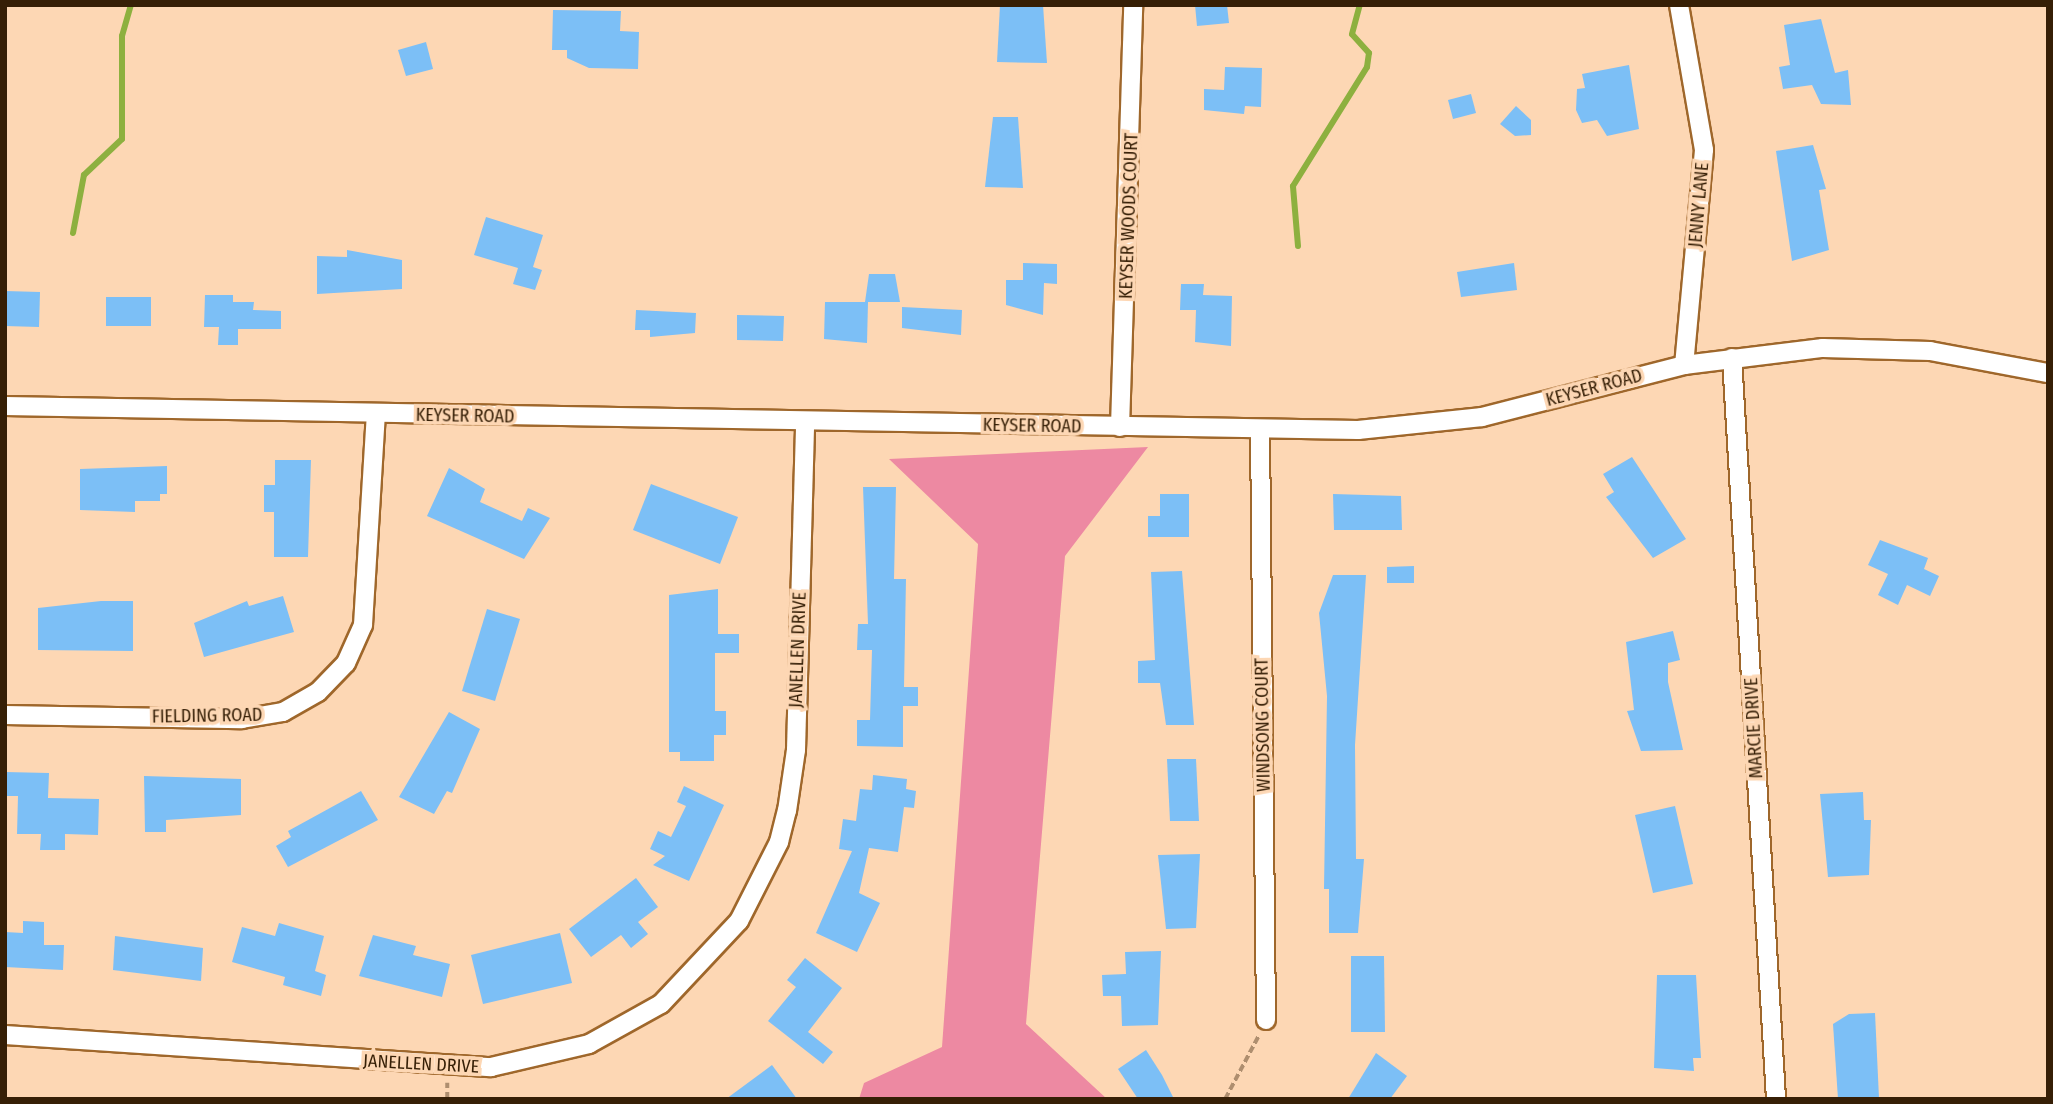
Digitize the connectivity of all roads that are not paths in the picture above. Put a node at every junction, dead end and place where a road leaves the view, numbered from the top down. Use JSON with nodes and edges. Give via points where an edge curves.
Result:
{"nodes":[{"id":1,"x":1133,"y":5,"type":"edge"},
{"id":2,"x":1679,"y":5,"type":"edge"},
{"id":3,"x":1732,"y":358,"type":"junction"},
{"id":4,"x":1684,"y":365,"type":"junction"},
{"id":5,"x":2048,"y":373,"type":"edge"},
{"id":6,"x":5,"y":407,"type":"edge"},
{"id":7,"x":376,"y":414,"type":"junction"},
{"id":8,"x":805,"y":422,"type":"junction"},
{"id":9,"x":1120,"y":427,"type":"junction"},
{"id":10,"x":1260,"y":429,"type":"junction"},
{"id":11,"x":5,"y":715,"type":"edge"},
{"id":12,"x":1266,"y":1020,"type":"road end"},
{"id":13,"x":5,"y":1035,"type":"edge"},
{"id":14,"x":1776,"y":1099,"type":"edge"}],
"edges":[{"from":1,"to":9,"type":"street","name":"KEYSER WOODS COURT"},
{"from":2,"to":4,"type":"street","name":"JENNY LANE","via":[[1704,150]]},
{"from":3,"to":4,"type":"street","name":"KEYSER ROAD"},
{"from":3,"to":5,"type":"street","name":"KEYSER ROAD","via":[[1875,347]]},
{"from":3,"to":14,"type":"street","name":"MARCIE DRIVE"},
{"from":4,"to":10,"type":"street","name":"KEYSER ROAD","via":[[1444,423]]},
{"from":6,"to":7,"type":"street","name":"KEYSER ROAD"},
{"from":7,"to":8,"type":"street","name":"KEYSER ROAD"},
{"from":7,"to":11,"type":"street","name":"FIELDING ROAD","via":[[363,625],[346,663],[318,692],[283,712],[242,719]]},
{"from":8,"to":9,"type":"street","name":"KEYSER ROAD"},
{"from":8,"to":13,"type":"street","name":"JANELLEN DRIVE","via":[[796,750],[787,811],[775,852],[739,921],[661,1004],[589,1044],[491,1068]]},
{"from":9,"to":10,"type":"street","name":"KEYSER ROAD"},
{"from":10,"to":12,"type":"street","name":"WINDSONG COURT"}]}
